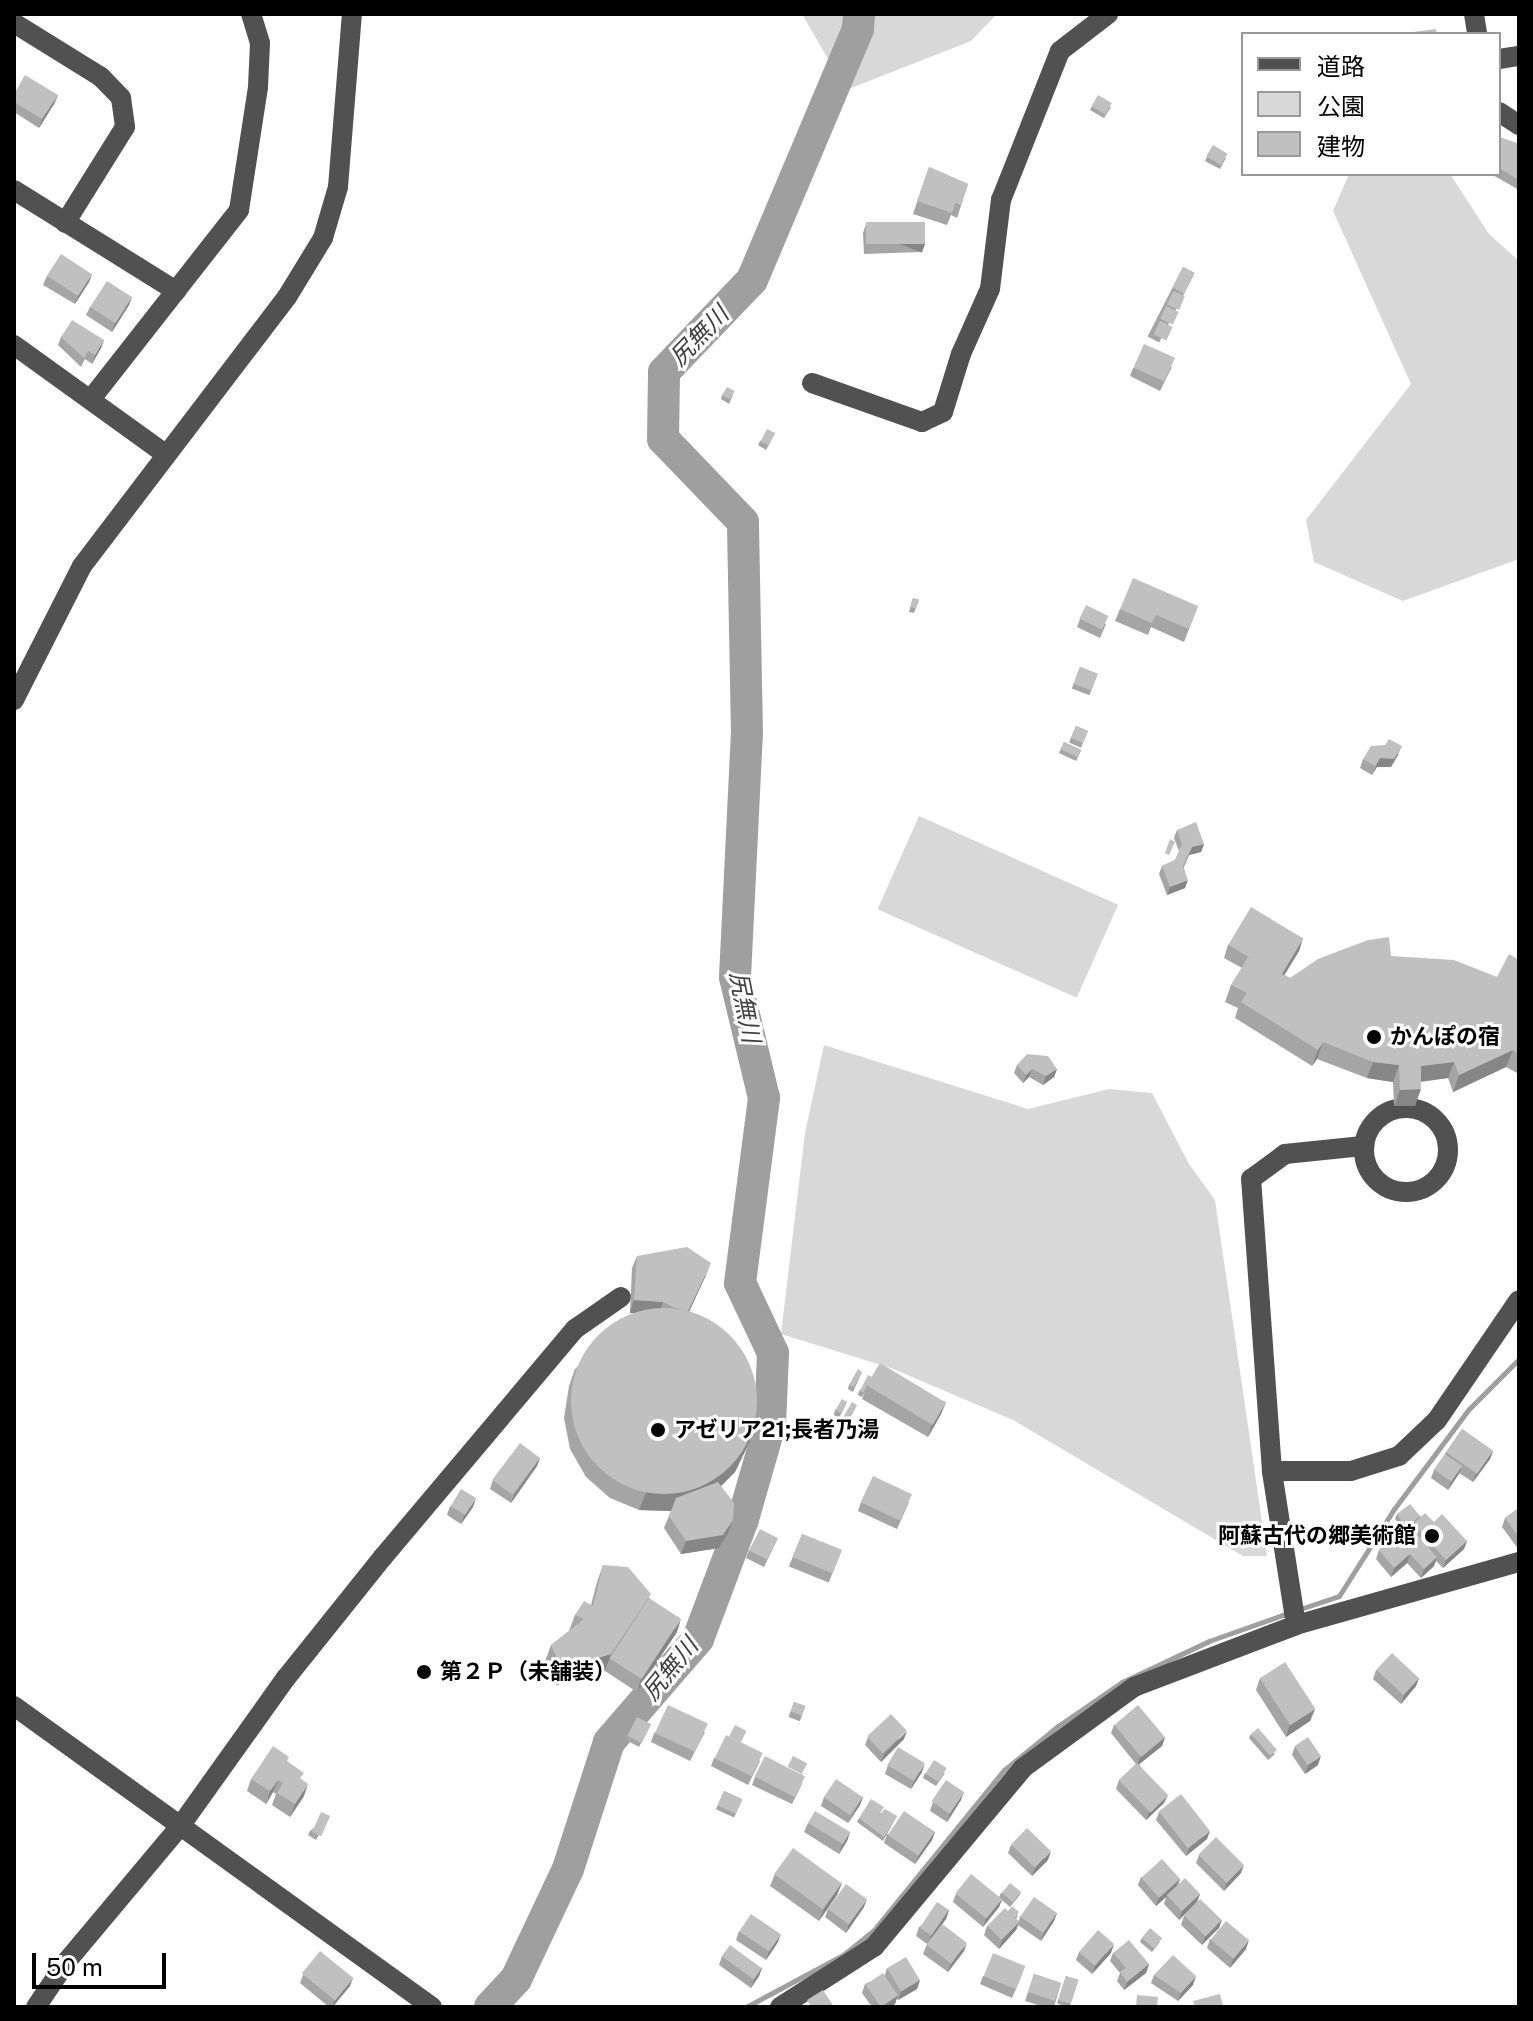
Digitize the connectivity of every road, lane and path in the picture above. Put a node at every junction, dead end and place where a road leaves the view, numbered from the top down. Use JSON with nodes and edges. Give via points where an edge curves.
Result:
{"nodes":[{"id":1,"x":251,"y":14,"type":"edge"},
{"id":2,"x":352,"y":14,"type":"edge"},
{"id":3,"x":1108,"y":14,"type":"edge"},
{"id":4,"x":14,"y":23,"type":"edge"},
{"id":5,"x":1501,"y":113,"type":"edge"},
{"id":6,"x":1519,"y":125,"type":"edge"},
{"id":7,"x":14,"y":190,"type":"edge"},
{"id":8,"x":65,"y":223,"type":"junction"},
{"id":9,"x":176,"y":291,"type":"junction"},
{"id":10,"x":14,"y":345,"type":"edge"},
{"id":11,"x":812,"y":383,"type":"dead end"},
{"id":12,"x":91,"y":399,"type":"junction"},
{"id":13,"x":164,"y":453,"type":"junction"},
{"id":14,"x":14,"y":700,"type":"edge"},
{"id":15,"x":1363,"y":1146,"type":"junction"},
{"id":16,"x":621,"y":1297,"type":"dead end"},
{"id":17,"x":1519,"y":1300,"type":"edge"},
{"id":18,"x":1272,"y":1471,"type":"junction"},
{"id":19,"x":1519,"y":1562,"type":"edge"},
{"id":20,"x":1296,"y":1625,"type":"junction"},
{"id":21,"x":14,"y":1706,"type":"edge"},
{"id":22,"x":181,"y":1825,"type":"junction"},
{"id":23,"x":36,"y":2007,"type":"edge"},
{"id":24,"x":432,"y":2007,"type":"edge"},
{"id":25,"x":780,"y":2007,"type":"edge"}],
"edges":[{"from":1,"to":9,"type":"street","via":[[260,43],[258,87],[239,210]]},
{"from":2,"to":13,"type":"street","via":[[338,187],[323,238],[287,297]]},
{"from":3,"to":11,"type":"street","via":[[1060,51],[1001,200],[990,289],[943,412],[922,422]]},
{"from":4,"to":8,"type":"street","via":[[101,77],[121,98],[125,127]]},
{"from":5,"to":6,"type":"street"},
{"from":7,"to":8,"type":"street"},
{"from":8,"to":9,"type":"street"},
{"from":9,"to":12,"type":"street"},
{"from":10,"to":12,"type":"street"},
{"from":12,"to":13,"type":"street"},
{"from":13,"to":14,"type":"street","via":[[82,566]]},
{"from":15,"to":15,"type":"street","via":[[1369,1173],[1379,1184],[1406,1193],[1432,1184],[1447,1161],[1445,1133],[1437,1121],[1413,1108],[1399,1108],[1374,1121]]},
{"from":15,"to":18,"type":"street","via":[[1285,1154],[1251,1179]]},
{"from":16,"to":22,"type":"street","via":[[575,1329],[534,1375],[286,1678]]},
{"from":17,"to":18,"type":"street","via":[[1437,1420],[1399,1456],[1351,1471]]},
{"from":18,"to":20,"type":"street"},
{"from":19,"to":20,"type":"street"},
{"from":20,"to":25,"type":"street","via":[[1134,1687],[1023,1768],[874,1947]]},
{"from":21,"to":22,"type":"street"},
{"from":22,"to":23,"type":"street","via":[[67,1961]]},
{"from":22,"to":24,"type":"street"}]}
